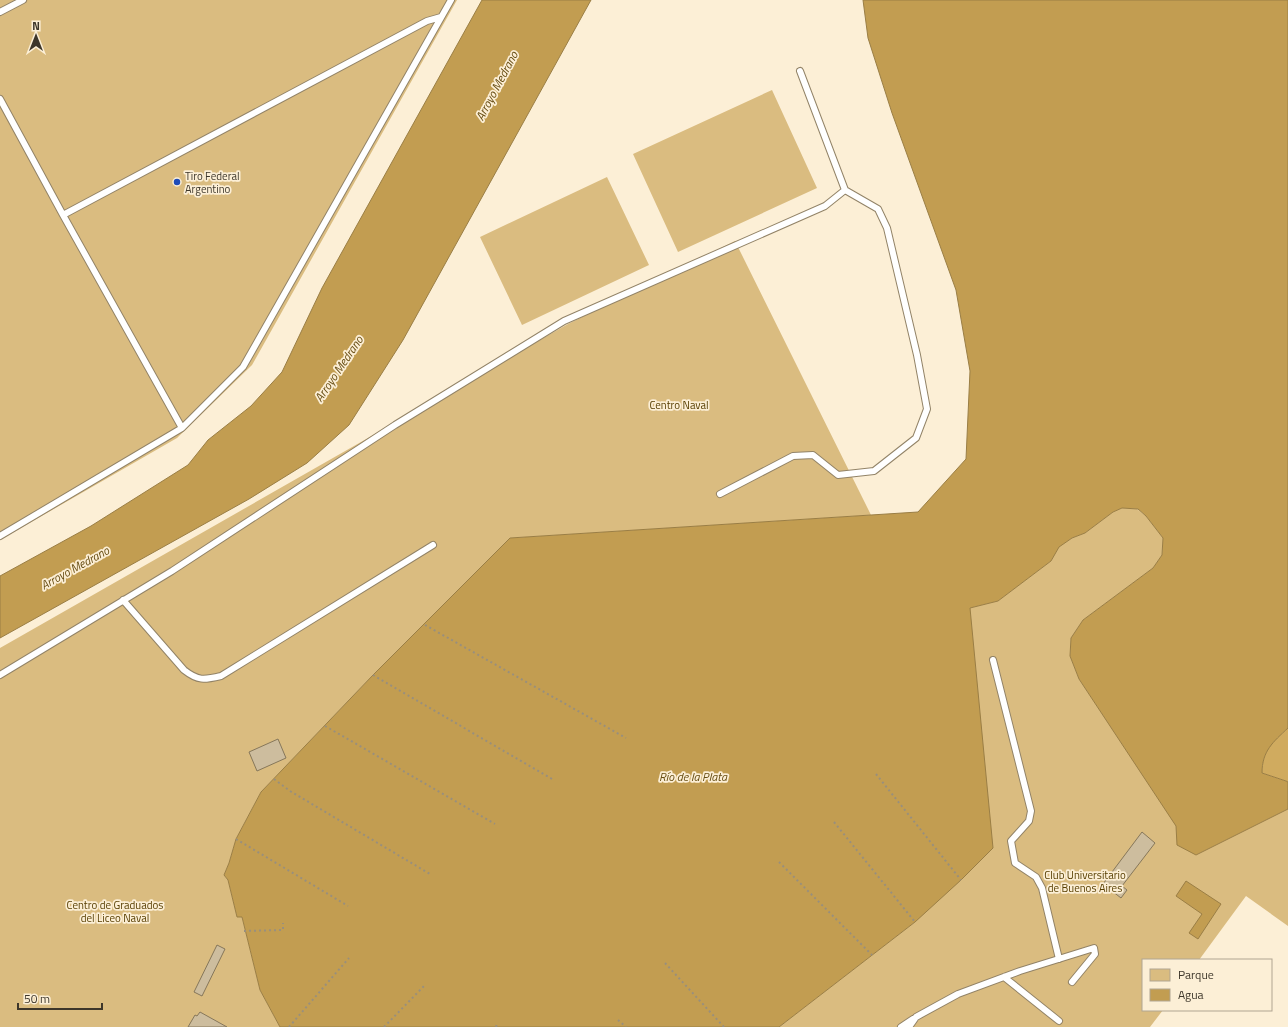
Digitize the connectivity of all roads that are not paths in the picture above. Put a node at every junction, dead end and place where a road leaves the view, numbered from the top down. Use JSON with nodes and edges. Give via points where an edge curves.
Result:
{"nodes":[{"id":1,"x":23,"y":0,"type":"edge"},
{"id":2,"x":451,"y":0,"type":"edge"},
{"id":3,"x":0,"y":12,"type":"edge"},
{"id":4,"x":441,"y":17,"type":"junction"},
{"id":5,"x":800,"y":71,"type":"dead end"},
{"id":6,"x":0,"y":99,"type":"edge"},
{"id":7,"x":845,"y":190,"type":"junction"},
{"id":8,"x":63,"y":215,"type":"junction"},
{"id":9,"x":182,"y":428,"type":"junction"},
{"id":10,"x":720,"y":494,"type":"dead end"},
{"id":11,"x":0,"y":536,"type":"edge"},
{"id":12,"x":433,"y":545,"type":"dead end"},
{"id":13,"x":123,"y":600,"type":"junction"},
{"id":14,"x":993,"y":660,"type":"dead end"},
{"id":15,"x":0,"y":675,"type":"edge"},
{"id":16,"x":1059,"y":959,"type":"junction"},
{"id":17,"x":1004,"y":977,"type":"junction"},
{"id":18,"x":1072,"y":982,"type":"dead end"},
{"id":19,"x":916,"y":1017,"type":"junction"},
{"id":20,"x":1059,"y":1021,"type":"dead end"},
{"id":21,"x":901,"y":1027,"type":"edge"},
{"id":22,"x":909,"y":1027,"type":"edge"}],
"edges":[{"from":1,"to":3,"type":"lane"},
{"from":2,"to":4,"type":"lane"},
{"from":4,"to":8,"type":"lane","via":[[427,21]]},
{"from":4,"to":9,"type":"lane","via":[[243,368]]},
{"from":5,"to":7,"type":"lane"},
{"from":6,"to":8,"type":"lane"},
{"from":7,"to":10,"type":"lane","via":[[878,209],[887,228],[917,355],[926,409],[916,438],[874,471],[838,475],[813,455],[793,456]]},
{"from":7,"to":13,"type":"lane","via":[[826,206],[564,321]]},
{"from":8,"to":9,"type":"lane"},
{"from":9,"to":11,"type":"lane"},
{"from":12,"to":13,"type":"lane","via":[[221,676],[206,679],[193,677],[184,670]]},
{"from":13,"to":15,"type":"lane"},
{"from":14,"to":16,"type":"lane","via":[[1031,810],[1029,821],[1011,842],[1015,863],[1036,878],[1042,888]]},
{"from":16,"to":17,"type":"lane"},
{"from":16,"to":18,"type":"lane","via":[[1094,948],[1095,954]]},
{"from":17,"to":19,"type":"lane","via":[[958,994]]},
{"from":17,"to":20,"type":"lane"},
{"from":19,"to":21,"type":"lane"},
{"from":19,"to":22,"type":"lane"}]}
